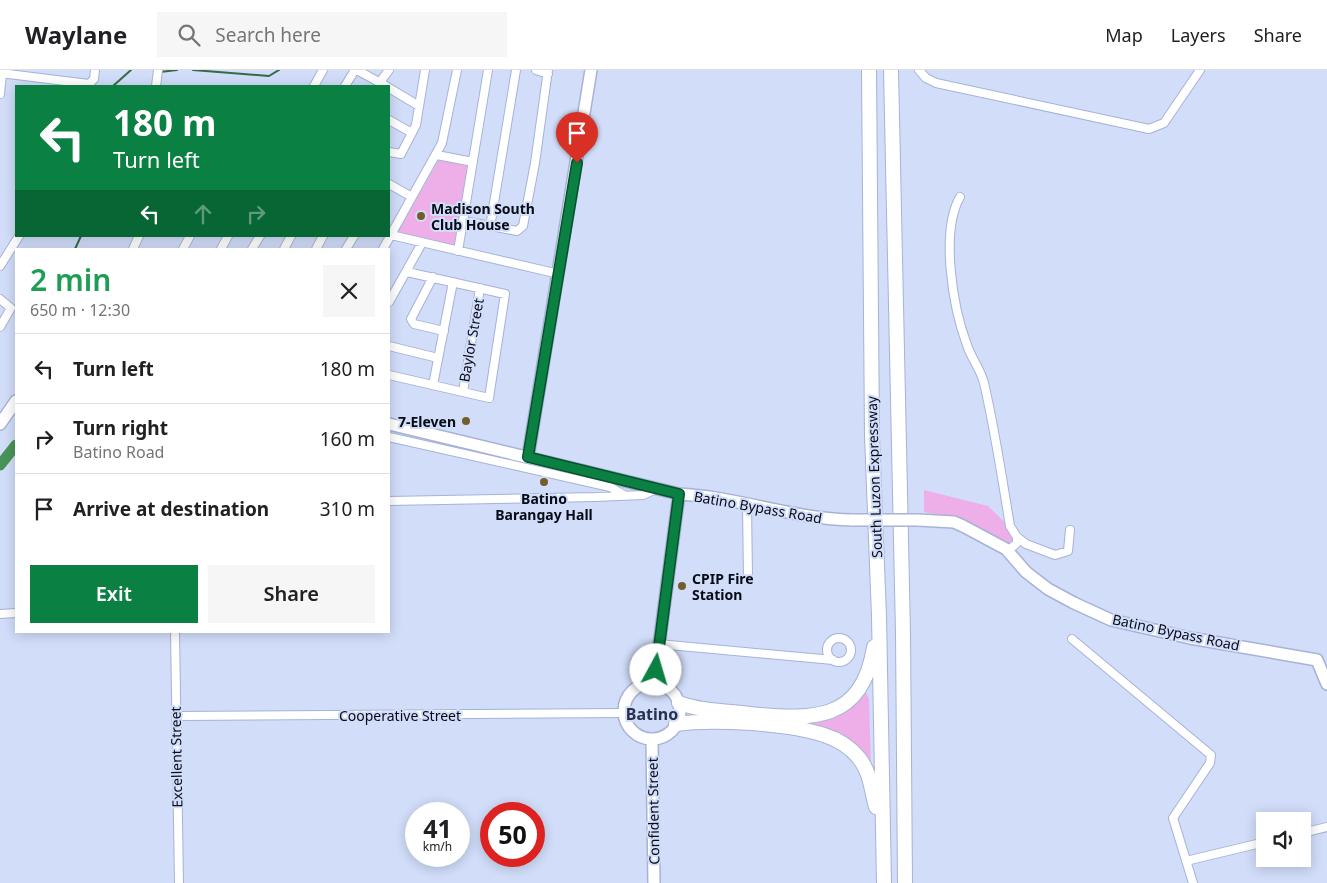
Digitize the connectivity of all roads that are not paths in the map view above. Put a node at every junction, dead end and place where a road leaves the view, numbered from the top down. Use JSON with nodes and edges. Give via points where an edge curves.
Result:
{"nodes":[{"id":1,"x":95,"y":70,"type":"edge"},
{"id":2,"x":158,"y":70,"type":"edge"},
{"id":3,"x":323,"y":70,"type":"edge"},
{"id":4,"x":356,"y":70,"type":"edge"},
{"id":5,"x":388,"y":70,"type":"edge"},
{"id":6,"x":425,"y":70,"type":"edge"},
{"id":7,"x":457,"y":70,"type":"edge"},
{"id":8,"x":488,"y":70,"type":"edge"},
{"id":9,"x":516,"y":70,"type":"edge"},
{"id":10,"x":536,"y":70,"type":"edge"},
{"id":11,"x":591,"y":70,"type":"edge"},
{"id":12,"x":869,"y":70,"type":"edge"},
{"id":13,"x":891,"y":70,"type":"edge"},
{"id":14,"x":919,"y":70,"type":"edge"},
{"id":15,"x":1200,"y":70,"type":"edge"},
{"id":16,"x":548,"y":72,"type":"edge"},
{"id":17,"x":1,"y":73,"type":"edge"},
{"id":18,"x":38,"y":78,"type":"junction"},
{"id":19,"x":37,"y":85,"type":"edge"},
{"id":20,"x":156,"y":85,"type":"edge"},
{"id":21,"x":315,"y":85,"type":"edge"},
{"id":22,"x":346,"y":85,"type":"edge"},
{"id":23,"x":383,"y":85,"type":"edge"},
{"id":24,"x":385,"y":85,"type":"edge"},
{"id":25,"x":390,"y":89,"type":"edge"},
{"id":26,"x":0,"y":94,"type":"edge"},
{"id":27,"x":419,"y":106,"type":"junction"},
{"id":28,"x":390,"y":121,"type":"edge"},
{"id":29,"x":412,"y":133,"type":"junction"},
{"id":30,"x":390,"y":152,"type":"edge"},
{"id":31,"x":436,"y":155,"type":"junction"},
{"id":32,"x":473,"y":162,"type":"junction"},
{"id":33,"x":390,"y":185,"type":"edge"},
{"id":34,"x":412,"y":197,"type":"junction"},
{"id":35,"x":960,"y":197,"type":"dead end"},
{"id":36,"x":464,"y":221,"type":"junction"},
{"id":37,"x":490,"y":227,"type":"junction"},
{"id":38,"x":390,"y":236,"type":"joint"},
{"id":39,"x":18,"y":237,"type":"edge"},
{"id":40,"x":259,"y":237,"type":"edge"},
{"id":41,"x":353,"y":237,"type":"edge"},
{"id":42,"x":422,"y":243,"type":"junction"},
{"id":43,"x":253,"y":248,"type":"edge"},
{"id":44,"x":347,"y":248,"type":"edge"},
{"id":45,"x":458,"y":250,"type":"junction"},
{"id":46,"x":0,"y":266,"type":"edge"},
{"id":47,"x":406,"y":272,"type":"junction"},
{"id":48,"x":560,"y":274,"type":"junction"},
{"id":49,"x":433,"y":278,"type":"junction"},
{"id":50,"x":453,"y":282,"type":"junction"},
{"id":51,"x":480,"y":288,"type":"junction"},
{"id":52,"x":0,"y":299,"type":"edge"},
{"id":53,"x":390,"y":300,"type":"edge"},
{"id":54,"x":0,"y":327,"type":"edge"},
{"id":55,"x":444,"y":331,"type":"junction"},
{"id":56,"x":390,"y":346,"type":"edge"},
{"id":57,"x":438,"y":358,"type":"junction"},
{"id":58,"x":390,"y":375,"type":"edge"},
{"id":59,"x":433,"y":385,"type":"junction"},
{"id":60,"x":463,"y":392,"type":"junction"},
{"id":61,"x":15,"y":402,"type":"edge"},
{"id":62,"x":0,"y":424,"type":"edge"},
{"id":63,"x":390,"y":424,"type":"edge"},
{"id":64,"x":390,"y":437,"type":"edge"},
{"id":65,"x":528,"y":457,"type":"junction"},
{"id":66,"x":658,"y":489,"type":"junction"},
{"id":67,"x":679,"y":494,"type":"junction"},
{"id":68,"x":624,"y":496,"type":"junction"},
{"id":69,"x":390,"y":501,"type":"edge"},
{"id":70,"x":747,"y":504,"type":"junction"},
{"id":71,"x":1070,"y":530,"type":"dead end"},
{"id":72,"x":1017,"y":537,"type":"junction"},
{"id":73,"x":1006,"y":549,"type":"junction"},
{"id":74,"x":748,"y":578,"type":"dead end"},
{"id":75,"x":15,"y":613,"type":"edge"},
{"id":76,"x":0,"y":614,"type":"edge"},
{"id":77,"x":880,"y":616,"type":"junction"},
{"id":78,"x":175,"y":633,"type":"edge"},
{"id":79,"x":1072,"y":639,"type":"dead end"},
{"id":80,"x":658,"y":644,"type":"junction"},
{"id":81,"x":833,"y":660,"type":"dead end"},
{"id":82,"x":654,"y":683,"type":"junction"},
{"id":83,"x":1327,"y":684,"type":"edge"},
{"id":84,"x":679,"y":704,"type":"junction"},
{"id":85,"x":624,"y":713,"type":"junction"},
{"id":86,"x":176,"y":716,"type":"junction"},
{"id":87,"x":676,"y":724,"type":"junction"},
{"id":88,"x":652,"y":738,"type":"junction"},
{"id":89,"x":1327,"y":826,"type":"edge"},
{"id":90,"x":1311,"y":830,"type":"edge"},
{"id":91,"x":884,"y":832,"type":"junction"},
{"id":92,"x":1256,"y":844,"type":"edge"},
{"id":93,"x":1186,"y":861,"type":"junction"},
{"id":94,"x":179,"y":883,"type":"edge"},
{"id":95,"x":654,"y":883,"type":"edge"},
{"id":96,"x":884,"y":883,"type":"edge"},
{"id":97,"x":905,"y":883,"type":"edge"},
{"id":98,"x":1193,"y":883,"type":"edge"}],
"edges":[{"from":1,"to":18,"type":"street","via":[[89,84]]},
{"from":2,"to":20,"type":"street"},
{"from":3,"to":21,"type":"street"},
{"from":4,"to":22,"type":"street"},
{"from":4,"to":23,"type":"street"},
{"from":5,"to":24,"type":"street"},
{"from":6,"to":27,"type":"street"},
{"from":7,"to":31,"type":"street","via":[[446,134]]},
{"from":8,"to":32,"type":"street"},
{"from":9,"to":37,"type":"street"},
{"from":10,"to":16,"type":"street"},
{"from":11,"to":48,"type":"main road"},
{"from":12,"to":77,"type":"highway","name":"South Luzon Expressway","via":[[872,436]]},
{"from":13,"to":97,"type":"highway","name":"South Luzon Expressway","via":[[904,633]]},
{"from":14,"to":15,"type":"street","via":[[936,83],[1149,129],[1164,123]]},
{"from":16,"to":37,"type":"street","via":[[523,226],[517,231]]},
{"from":17,"to":18,"type":"street"},
{"from":17,"to":26,"type":"street"},
{"from":18,"to":19,"type":"street"},
{"from":25,"to":27,"type":"street"},
{"from":27,"to":29,"type":"street"},
{"from":28,"to":29,"type":"street"},
{"from":29,"to":30,"type":"street","via":[[401,154]]},
{"from":31,"to":32,"type":"street"},
{"from":31,"to":34,"type":"street"},
{"from":32,"to":36,"type":"street"},
{"from":33,"to":34,"type":"street"},
{"from":34,"to":38,"type":"street"},
{"from":35,"to":72,"type":"street","via":[[950,226],[950,264],[966,345],[984,381],[1010,526]]},
{"from":36,"to":37,"type":"street"},
{"from":36,"to":45,"type":"street"},
{"from":38,"to":42,"type":"street"},
{"from":39,"to":46,"type":"street"},
{"from":40,"to":43,"type":"street"},
{"from":41,"to":44,"type":"street"},
{"from":42,"to":45,"type":"street"},
{"from":42,"to":47,"type":"street"},
{"from":45,"to":48,"type":"street"},
{"from":47,"to":49,"type":"street"},
{"from":47,"to":53,"type":"street"},
{"from":48,"to":65,"type":"main road"},
{"from":49,"to":50,"type":"street"},
{"from":49,"to":55,"type":"street","via":[[411,319],[414,324]]},
{"from":50,"to":51,"type":"street"},
{"from":50,"to":55,"type":"street"},
{"from":51,"to":60,"type":"street","name":"Baylor Street"},
{"from":51,"to":60,"type":"street","via":[[505,294],[489,398]]},
{"from":52,"to":54,"type":"street","via":[[11,308]]},
{"from":55,"to":57,"type":"street"},
{"from":56,"to":57,"type":"street"},
{"from":57,"to":59,"type":"street"},
{"from":58,"to":59,"type":"street"},
{"from":59,"to":60,"type":"street"},
{"from":61,"to":62,"type":"main road"},
{"from":63,"to":65,"type":"main road","name":"Batino Bypass Road"},
{"from":64,"to":68,"type":"street","via":[[610,487]]},
{"from":65,"to":66,"type":"main road","name":"Batino Bypass Road"},
{"from":66,"to":67,"type":"main road","name":"Batino Bypass Road"},
{"from":66,"to":68,"type":"street","via":[[644,495]]},
{"from":67,"to":70,"type":"main road","name":"Batino Bypass Road"},
{"from":67,"to":80,"type":"main road"},
{"from":68,"to":69,"type":"street"},
{"from":70,"to":73,"type":"main road","name":"Batino Bypass Road","bridge":true,"via":[[810,518],[954,522]]},
{"from":70,"to":74,"type":"street"},
{"from":71,"to":72,"type":"street","via":[[1068,551],[1055,555]]},
{"from":72,"to":73,"type":"street","via":[[1017,543]]},
{"from":73,"to":83,"type":"main road","name":"Batino Bypass Road","via":[[1026,572],[1048,589],[1111,620],[1190,638],[1317,660]]},
{"from":75,"to":76,"type":"street"},
{"from":77,"to":84,"type":"highway","via":[[871,664],[863,684],[850,701],[835,711],[817,716],[784,717],[700,710]]},
{"from":77,"to":91,"type":"highway","name":"South Luzon Expressway"},
{"from":78,"to":86,"type":"street","name":"Excellent Street"},
{"from":79,"to":93,"type":"street","via":[[1211,755],[1210,763],[1173,818]]},
{"from":80,"to":81,"type":"street"},
{"from":80,"to":82,"type":"main road"},
{"from":82,"to":84,"type":"main road","via":[[670,690]]},
{"from":82,"to":85,"type":"main road","via":[[632,691]]},
{"from":84,"to":87,"type":"main road"},
{"from":85,"to":86,"type":"street","name":"Cooperative Street"},
{"from":85,"to":88,"type":"main road","via":[[636,734]]},
{"from":86,"to":94,"type":"street","name":"Excellent Street"},
{"from":87,"to":88,"type":"main road","via":[[666,735]]},
{"from":87,"to":91,"type":"highway","via":[[699,721],[756,725],[805,730],[835,739],[850,749],[868,773]]},
{"from":88,"to":95,"type":"main road","name":"Confident Street"},
{"from":89,"to":90,"type":"street"},
{"from":91,"to":96,"type":"highway","name":"South Luzon Expressway"},
{"from":92,"to":93,"type":"street"},
{"from":93,"to":98,"type":"street"}]}
